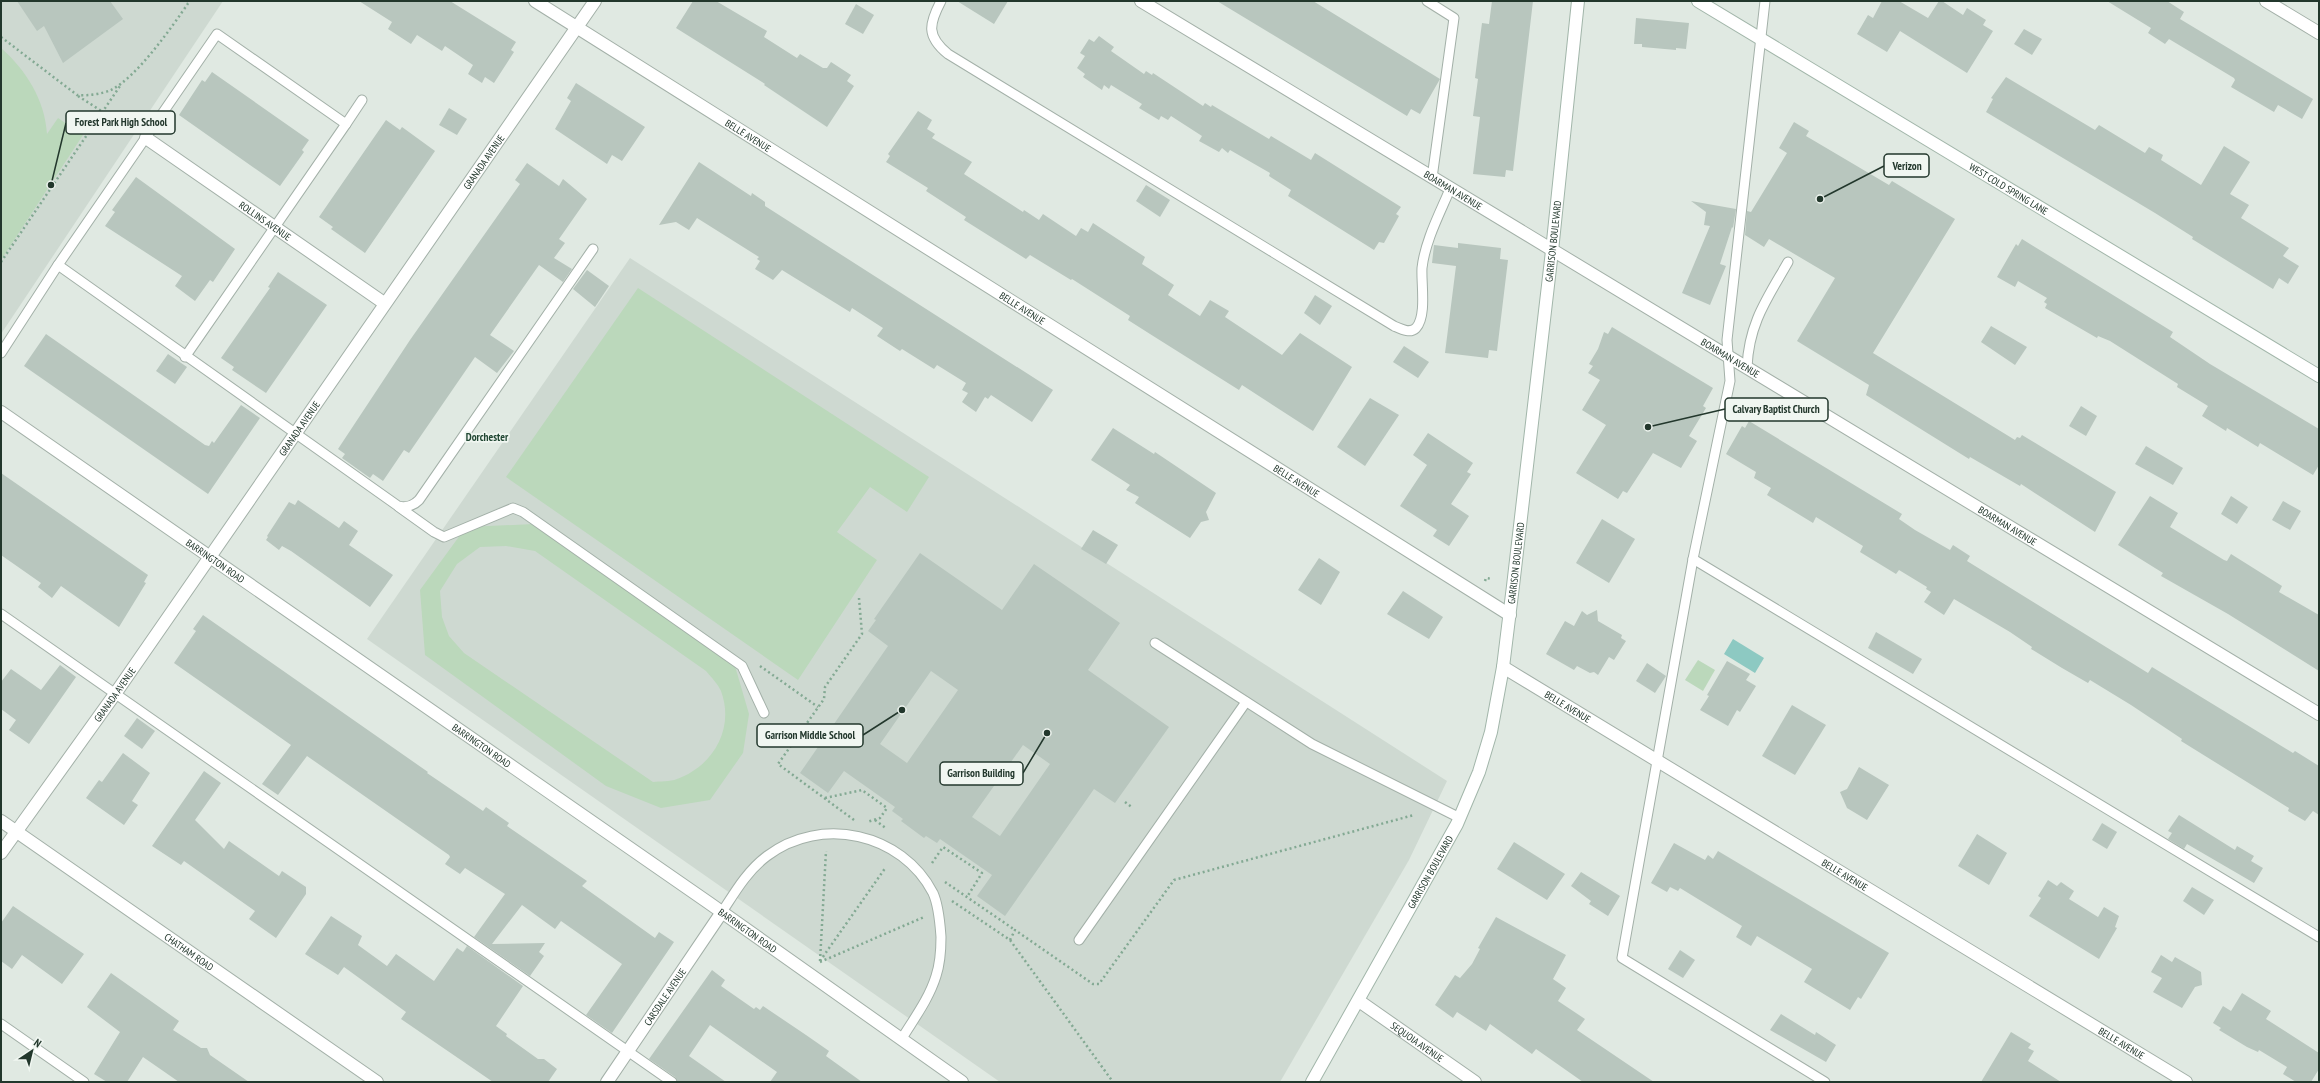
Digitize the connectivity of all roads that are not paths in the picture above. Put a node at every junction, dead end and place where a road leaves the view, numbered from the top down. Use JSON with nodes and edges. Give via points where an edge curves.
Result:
{"nodes":[{"id":1,"x":535,"y":1,"type":"edge"},
{"id":2,"x":595,"y":1,"type":"edge"},
{"id":3,"x":941,"y":1,"type":"edge"},
{"id":4,"x":1141,"y":1,"type":"edge"},
{"id":5,"x":1427,"y":1,"type":"edge"},
{"id":6,"x":1578,"y":1,"type":"edge"},
{"id":7,"x":1698,"y":1,"type":"edge"},
{"id":8,"x":1765,"y":1,"type":"edge"},
{"id":9,"x":2266,"y":1,"type":"edge"},
{"id":10,"x":577,"y":27,"type":"junction"},
{"id":11,"x":2319,"y":33,"type":"edge"},
{"id":12,"x":1760,"y":37,"type":"junction"},
{"id":13,"x":362,"y":100,"type":"dead end"},
{"id":14,"x":346,"y":124,"type":"junction"},
{"id":15,"x":146,"y":138,"type":"junction"},
{"id":16,"x":1432,"y":178,"type":"junction"},
{"id":17,"x":1450,"y":189,"type":"junction"},
{"id":18,"x":276,"y":228,"type":"junction"},
{"id":19,"x":593,"y":249,"type":"dead end"},
{"id":20,"x":1552,"y":251,"type":"junction"},
{"id":21,"x":1788,"y":262,"type":"dead end"},
{"id":22,"x":58,"y":265,"type":"junction"},
{"id":23,"x":384,"y":303,"type":"junction"},
{"id":24,"x":1,"y":353,"type":"edge"},
{"id":25,"x":1728,"y":355,"type":"junction"},
{"id":26,"x":185,"y":357,"type":"junction"},
{"id":27,"x":1747,"y":367,"type":"junction"},
{"id":28,"x":2319,"y":376,"type":"edge"},
{"id":29,"x":1,"y":412,"type":"edge"},
{"id":30,"x":295,"y":432,"type":"junction"},
{"id":31,"x":398,"y":506,"type":"junction"},
{"id":32,"x":211,"y":556,"type":"junction"},
{"id":33,"x":1693,"y":559,"type":"junction"},
{"id":34,"x":1,"y":614,"type":"edge"},
{"id":35,"x":1510,"y":615,"type":"junction"},
{"id":36,"x":1154,"y":642,"type":"dead end"},
{"id":37,"x":1503,"y":667,"type":"junction"},
{"id":38,"x":115,"y":694,"type":"junction"},
{"id":39,"x":1246,"y":702,"type":"junction"},
{"id":40,"x":764,"y":713,"type":"dead end"},
{"id":41,"x":2319,"y":714,"type":"edge"},
{"id":42,"x":1656,"y":759,"type":"junction"},
{"id":43,"x":1460,"y":818,"type":"junction"},
{"id":44,"x":1,"y":821,"type":"edge"},
{"id":45,"x":16,"y":832,"type":"junction"},
{"id":46,"x":1,"y":853,"type":"edge"},
{"id":47,"x":722,"y":912,"type":"junction"},
{"id":48,"x":2319,"y":937,"type":"edge"},
{"id":49,"x":1079,"y":940,"type":"dead end"},
{"id":50,"x":1359,"y":1001,"type":"junction"},
{"id":51,"x":1,"y":1024,"type":"edge"},
{"id":52,"x":901,"y":1040,"type":"junction"},
{"id":53,"x":628,"y":1052,"type":"junction"},
{"id":54,"x":84,"y":1082,"type":"edge"},
{"id":55,"x":377,"y":1082,"type":"edge"},
{"id":56,"x":607,"y":1082,"type":"edge"},
{"id":57,"x":672,"y":1082,"type":"edge"},
{"id":58,"x":962,"y":1082,"type":"edge"},
{"id":59,"x":1312,"y":1082,"type":"edge"},
{"id":60,"x":1475,"y":1082,"type":"edge"},
{"id":61,"x":1825,"y":1082,"type":"edge"},
{"id":62,"x":2186,"y":1082,"type":"edge"}],
"edges":[{"from":1,"to":10,"type":"street","name":"BELLE AVENUE"},
{"from":2,"to":10,"type":"street","name":"GRANADA AVENUE"},
{"from":3,"to":17,"type":"lane","via":[[932,18],[931,31],[937,45],[948,54],[1394,326],[1409,331],[1421,322],[1422,267]]},
{"from":4,"to":16,"type":"street","name":"BOARMAN AVENUE"},
{"from":5,"to":16,"type":"lane","via":[[1454,18]]},
{"from":6,"to":20,"type":"street","name":"GARRISON BOULEVARD"},
{"from":7,"to":12,"type":"street","name":"WEST COLD SPRING LANE"},
{"from":8,"to":12,"type":"lane"},
{"from":9,"to":11,"type":"street"},
{"from":10,"to":23,"type":"street","name":"GRANADA AVENUE"},
{"from":10,"to":35,"type":"street","name":"BELLE AVENUE"},
{"from":12,"to":25,"type":"lane","via":[[1727,340]]},
{"from":12,"to":28,"type":"street","name":"WEST COLD SPRING LANE"},
{"from":13,"to":14,"type":"lane"},
{"from":14,"to":15,"type":"lane","via":[[217,34]]},
{"from":14,"to":18,"type":"lane"},
{"from":15,"to":18,"type":"street","name":"ROLLINS AVENUE"},
{"from":15,"to":22,"type":"lane"},
{"from":16,"to":17,"type":"street","name":"BOARMAN AVENUE"},
{"from":17,"to":20,"type":"street","name":"BOARMAN AVENUE"},
{"from":18,"to":23,"type":"street","name":"ROLLINS AVENUE"},
{"from":18,"to":26,"type":"lane"},
{"from":19,"to":31,"type":"lane","via":[[419,500],[414,505]]},
{"from":20,"to":25,"type":"street","name":"BOARMAN AVENUE"},
{"from":20,"to":35,"type":"street","name":"GARRISON BOULEVARD"},
{"from":21,"to":27,"type":"lane","via":[[1758,315],[1748,345]]},
{"from":22,"to":24,"type":"lane"},
{"from":22,"to":26,"type":"lane"},
{"from":23,"to":30,"type":"street","name":"GRANADA AVENUE"},
{"from":25,"to":27,"type":"street","name":"BOARMAN AVENUE"},
{"from":25,"to":33,"type":"lane","via":[[1730,381]]},
{"from":26,"to":30,"type":"lane"},
{"from":27,"to":41,"type":"street","name":"BOARMAN AVENUE"},
{"from":29,"to":32,"type":"street","name":"BARRINGTON ROAD"},
{"from":30,"to":31,"type":"lane"},
{"from":30,"to":32,"type":"street","name":"GRANADA AVENUE"},
{"from":31,"to":40,"type":"lane","via":[[434,532],[444,536],[513,508],[523,512],[742,666]]},
{"from":32,"to":38,"type":"street","name":"GRANADA AVENUE"},
{"from":32,"to":47,"type":"street","name":"BARRINGTON ROAD"},
{"from":33,"to":42,"type":"lane"},
{"from":33,"to":48,"type":"lane"},
{"from":34,"to":38,"type":"lane"},
{"from":35,"to":37,"type":"street","name":"GARRISON BOULEVARD"},
{"from":36,"to":39,"type":"lane"},
{"from":37,"to":42,"type":"street","name":"BELLE AVENUE"},
{"from":37,"to":43,"type":"street","name":"GARRISON BOULEVARD","via":[[1491,732],[1479,772]]},
{"from":38,"to":45,"type":"street","name":"GRANADA AVENUE"},
{"from":38,"to":53,"type":"lane"},
{"from":39,"to":43,"type":"lane","via":[[1312,744]]},
{"from":39,"to":49,"type":"lane"},
{"from":42,"to":61,"type":"lane","via":[[1622,958]]},
{"from":42,"to":62,"type":"street","name":"BELLE AVENUE"},
{"from":43,"to":50,"type":"street","name":"GARRISON BOULEVARD"},
{"from":44,"to":45,"type":"street","name":"CHATHAM ROAD"},
{"from":45,"to":46,"type":"street","name":"GRANADA AVENUE"},
{"from":45,"to":55,"type":"street","name":"CHATHAM ROAD"},
{"from":47,"to":52,"type":"street","name":"BARRINGTON ROAD"},
{"from":47,"to":52,"type":"lane","via":[[747,875],[767,856],[790,843],[817,833],[845,833],[872,840],[894,852],[918,871],[934,894],[940,922],[941,951],[936,976]]},
{"from":47,"to":53,"type":"street","name":"CARSDALE AVENUE"},
{"from":50,"to":59,"type":"street","name":"GARRISON BOULEVARD"},
{"from":50,"to":60,"type":"street","name":"SEQUOIA AVENUE"},
{"from":51,"to":54,"type":"lane"},
{"from":52,"to":58,"type":"street","name":"BARRINGTON ROAD"},
{"from":53,"to":56,"type":"street","name":"CARSDALE AVENUE"},
{"from":53,"to":57,"type":"lane"}]}
